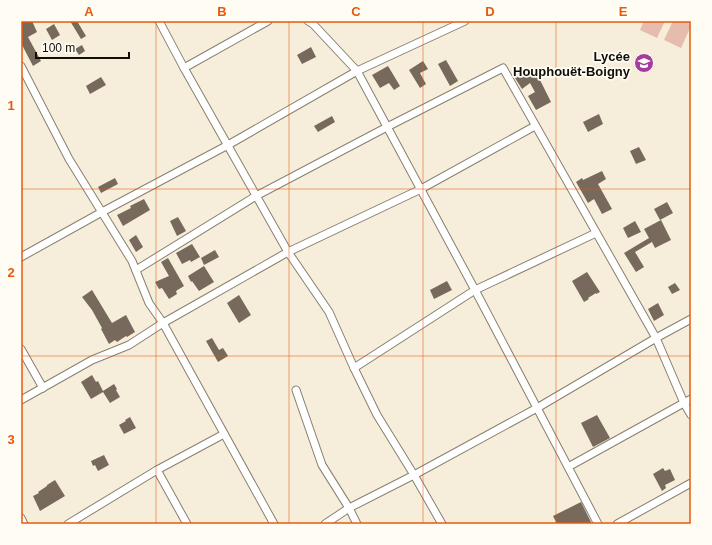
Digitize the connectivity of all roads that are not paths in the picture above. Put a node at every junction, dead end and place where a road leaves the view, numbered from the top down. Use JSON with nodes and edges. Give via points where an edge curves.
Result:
{"nodes":[{"id":1,"x":159,"y":21,"type":"edge"},
{"id":2,"x":268,"y":21,"type":"edge"},
{"id":3,"x":308,"y":21,"type":"edge"},
{"id":4,"x":465,"y":21,"type":"edge"},
{"id":5,"x":21,"y":66,"type":"edge"},
{"id":6,"x":184,"y":68,"type":"junction"},
{"id":7,"x":357,"y":71,"type":"junction"},
{"id":8,"x":535,"y":126,"type":"junction"},
{"id":9,"x":387,"y":127,"type":"junction"},
{"id":10,"x":228,"y":145,"type":"junction"},
{"id":11,"x":421,"y":188,"type":"junction"},
{"id":12,"x":256,"y":196,"type":"junction"},
{"id":13,"x":102,"y":212,"type":"junction"},
{"id":14,"x":596,"y":232,"type":"junction"},
{"id":15,"x":288,"y":252,"type":"junction"},
{"id":16,"x":21,"y":257,"type":"edge"},
{"id":17,"x":136,"y":270,"type":"junction"},
{"id":18,"x":475,"y":290,"type":"junction"},
{"id":19,"x":691,"y":319,"type":"edge"},
{"id":20,"x":163,"y":323,"type":"junction"},
{"id":21,"x":656,"y":338,"type":"junction"},
{"id":22,"x":21,"y":349,"type":"edge"},
{"id":23,"x":354,"y":368,"type":"junction"},
{"id":24,"x":43,"y":388,"type":"junction"},
{"id":25,"x":296,"y":390,"type":"dead end"},
{"id":26,"x":21,"y":400,"type":"edge"},
{"id":27,"x":688,"y":401,"type":"edge"},
{"id":28,"x":537,"y":408,"type":"junction"},
{"id":29,"x":691,"y":415,"type":"edge"},
{"id":30,"x":224,"y":434,"type":"junction"},
{"id":31,"x":568,"y":466,"type":"junction"},
{"id":32,"x":157,"y":470,"type":"junction"},
{"id":33,"x":414,"y":475,"type":"junction"},
{"id":34,"x":691,"y":483,"type":"edge"},
{"id":35,"x":349,"y":508,"type":"junction"},
{"id":36,"x":21,"y":518,"type":"edge"},
{"id":37,"x":24,"y":524,"type":"edge"},
{"id":38,"x":68,"y":524,"type":"edge"},
{"id":39,"x":187,"y":524,"type":"edge"},
{"id":40,"x":274,"y":524,"type":"edge"},
{"id":41,"x":325,"y":524,"type":"edge"},
{"id":42,"x":357,"y":524,"type":"edge"},
{"id":43,"x":442,"y":524,"type":"edge"},
{"id":44,"x":598,"y":524,"type":"edge"},
{"id":45,"x":617,"y":524,"type":"edge"}],
"edges":[{"from":1,"to":6,"type":"street"},
{"from":2,"to":6,"type":"street"},
{"from":3,"to":7,"type":"street"},
{"from":4,"to":7,"type":"street"},
{"from":5,"to":13,"type":"street","via":[[69,159]]},
{"from":6,"to":10,"type":"street"},
{"from":7,"to":9,"type":"street"},
{"from":7,"to":10,"type":"street"},
{"from":8,"to":9,"type":"street","via":[[503,68]]},
{"from":8,"to":11,"type":"street"},
{"from":8,"to":14,"type":"street"},
{"from":9,"to":11,"type":"street"},
{"from":9,"to":12,"type":"street"},
{"from":10,"to":12,"type":"street"},
{"from":10,"to":13,"type":"street"},
{"from":11,"to":15,"type":"street"},
{"from":11,"to":18,"type":"street"},
{"from":12,"to":15,"type":"street"},
{"from":12,"to":17,"type":"street"},
{"from":13,"to":16,"type":"street"},
{"from":13,"to":17,"type":"street"},
{"from":14,"to":18,"type":"street"},
{"from":14,"to":21,"type":"street"},
{"from":15,"to":20,"type":"street"},
{"from":15,"to":23,"type":"street","via":[[329,312]]},
{"from":17,"to":20,"type":"street","via":[[149,302]]},
{"from":18,"to":23,"type":"street"},
{"from":18,"to":28,"type":"street"},
{"from":19,"to":21,"type":"street"},
{"from":20,"to":24,"type":"street","via":[[129,345],[92,360]]},
{"from":20,"to":30,"type":"street"},
{"from":21,"to":27,"type":"street"},
{"from":21,"to":28,"type":"street"},
{"from":22,"to":24,"type":"street"},
{"from":23,"to":33,"type":"street","via":[[377,415]]},
{"from":24,"to":26,"type":"street"},
{"from":25,"to":35,"type":"street","via":[[322,465]]},
{"from":27,"to":29,"type":"street"},
{"from":27,"to":31,"type":"street"},
{"from":28,"to":31,"type":"street"},
{"from":28,"to":33,"type":"street"},
{"from":30,"to":32,"type":"street"},
{"from":30,"to":40,"type":"street"},
{"from":31,"to":44,"type":"street"},
{"from":32,"to":38,"type":"street"},
{"from":32,"to":39,"type":"street"},
{"from":33,"to":35,"type":"street"},
{"from":33,"to":43,"type":"street"},
{"from":34,"to":45,"type":"street"},
{"from":35,"to":41,"type":"street"},
{"from":35,"to":42,"type":"street"},
{"from":36,"to":37,"type":"street"}]}
